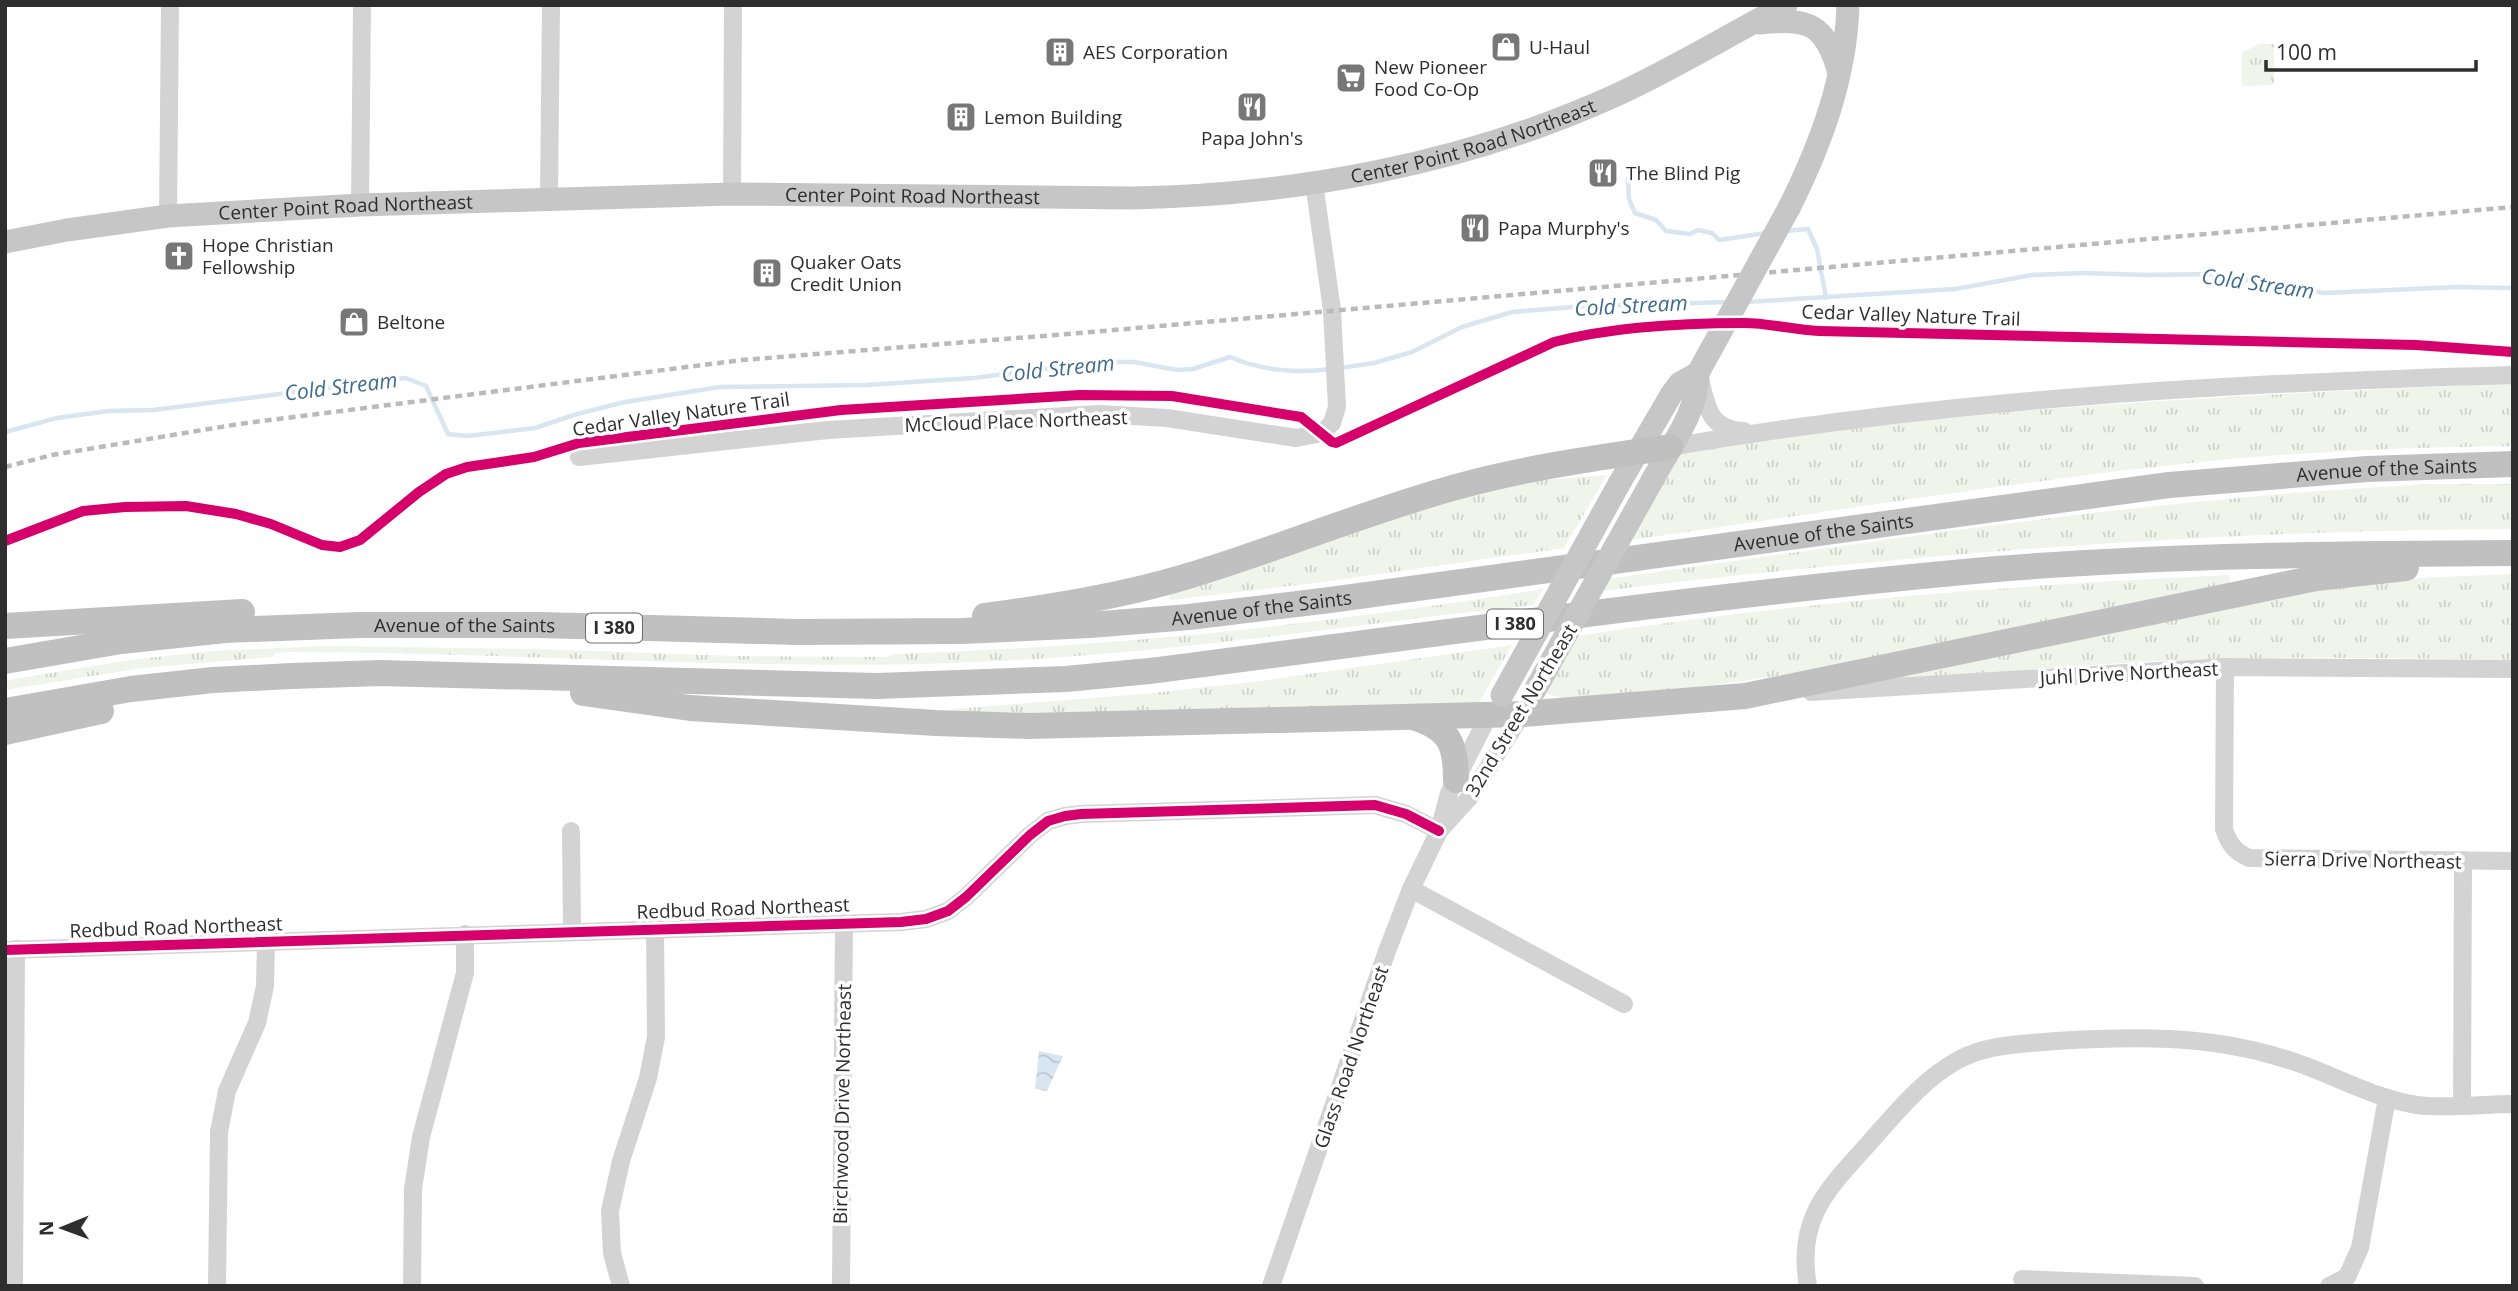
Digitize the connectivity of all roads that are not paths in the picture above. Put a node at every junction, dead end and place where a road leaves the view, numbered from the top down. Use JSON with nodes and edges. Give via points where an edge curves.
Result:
{"nodes":[{"id":1,"x":170,"y":5,"type":"edge"},
{"id":2,"x":362,"y":5,"type":"edge"},
{"id":3,"x":551,"y":5,"type":"edge"},
{"id":4,"x":733,"y":5,"type":"edge"},
{"id":5,"x":1786,"y":5,"type":"edge"},
{"id":6,"x":1848,"y":5,"type":"edge"},
{"id":7,"x":1746,"y":25,"type":"junction"},
{"id":8,"x":1840,"y":74,"type":"junction"},
{"id":9,"x":1314,"y":183,"type":"junction"},
{"id":10,"x":732,"y":194,"type":"junction"},
{"id":11,"x":549,"y":198,"type":"junction"},
{"id":12,"x":360,"y":205,"type":"junction"},
{"id":13,"x":168,"y":216,"type":"junction"},
{"id":14,"x":5,"y":242,"type":"edge"},
{"id":15,"x":1698,"y":373,"type":"junction"},
{"id":16,"x":2513,"y":375,"type":"edge"},
{"id":17,"x":1762,"y":432,"type":"junction"},
{"id":18,"x":1670,"y":447,"type":"junction"},
{"id":19,"x":1637,"y":452,"type":"junction"},
{"id":20,"x":579,"y":457,"type":"dead end"},
{"id":21,"x":2513,"y":464,"type":"edge"},
{"id":22,"x":2513,"y":555,"type":"edge"},
{"id":23,"x":359,"y":625,"type":"junction"},
{"id":24,"x":5,"y":626,"type":"edge"},
{"id":25,"x":869,"y":632,"type":"junction"},
{"id":26,"x":5,"y":661,"type":"edge"},
{"id":27,"x":2225,"y":667,"type":"junction"},
{"id":28,"x":2513,"y":670,"type":"edge"},
{"id":29,"x":517,"y":677,"type":"junction"},
{"id":30,"x":214,"y":680,"type":"junction"},
{"id":31,"x":1745,"y":696,"type":"junction"},
{"id":32,"x":1496,"y":705,"type":"junction"},
{"id":33,"x":5,"y":711,"type":"edge"},
{"id":34,"x":1522,"y":713,"type":"junction"},
{"id":35,"x":1411,"y":717,"type":"junction"},
{"id":36,"x":5,"y":732,"type":"edge"},
{"id":37,"x":1456,"y":780,"type":"junction"},
{"id":38,"x":571,"y":831,"type":"dead end"},
{"id":39,"x":1439,"y":831,"type":"junction"},
{"id":40,"x":2463,"y":860,"type":"junction"},
{"id":41,"x":2513,"y":861,"type":"edge"},
{"id":42,"x":1411,"y":890,"type":"junction"},
{"id":43,"x":844,"y":923,"type":"junction"},
{"id":44,"x":655,"y":929,"type":"junction"},
{"id":45,"x":572,"y":931,"type":"junction"},
{"id":46,"x":465,"y":934,"type":"junction"},
{"id":47,"x":266,"y":942,"type":"junction"},
{"id":48,"x":10,"y":949,"type":"edge"},
{"id":49,"x":1625,"y":1004,"type":"dead end"},
{"id":50,"x":2387,"y":1098,"type":"junction"},
{"id":51,"x":2462,"y":1104,"type":"junction"},
{"id":52,"x":2513,"y":1104,"type":"edge"},
{"id":53,"x":9,"y":1154,"type":"edge"},
{"id":54,"x":2022,"y":1279,"type":"dead end"},
{"id":55,"x":14,"y":1286,"type":"edge"},
{"id":56,"x":217,"y":1286,"type":"edge"},
{"id":57,"x":412,"y":1286,"type":"edge"},
{"id":58,"x":621,"y":1286,"type":"edge"},
{"id":59,"x":841,"y":1286,"type":"edge"},
{"id":60,"x":1271,"y":1286,"type":"edge"},
{"id":61,"x":1808,"y":1286,"type":"edge"},
{"id":62,"x":2194,"y":1286,"type":"edge"},
{"id":63,"x":2329,"y":1286,"type":"edge"}],
"edges":[{"from":1,"to":13,"type":"street"},
{"from":2,"to":12,"type":"street"},
{"from":3,"to":11,"type":"street"},
{"from":4,"to":10,"type":"street"},
{"from":5,"to":7,"type":"main road","name":"Center Point Road Northeast"},
{"from":6,"to":8,"type":"main road","name":"32nd Street Northeast"},
{"from":7,"to":8,"type":"main road","via":[[1795,21],[1812,25],[1826,38]]},
{"from":7,"to":9,"type":"main road","name":"Center Point Road Northeast","via":[[1635,86],[1538,127],[1440,157]]},
{"from":8,"to":15,"type":"main road","name":"32nd Street Northeast","bridge":true,"via":[[1815,153],[1789,208]]},
{"from":9,"to":10,"type":"main road","name":"Center Point Road Northeast","via":[[1198,197]]},
{"from":9,"to":20,"type":"street","name":"McCloud Place Northeast","via":[[1330,290],[1337,399],[1336,415],[1327,429],[1315,436],[1296,438],[1167,418],[1099,414],[828,430]]},
{"from":10,"to":11,"type":"main road","name":"Center Point Road Northeast"},
{"from":11,"to":12,"type":"main road","name":"Center Point Road Northeast"},
{"from":12,"to":13,"type":"main road","name":"Center Point Road Northeast"},
{"from":13,"to":14,"type":"main road","name":"Center Point Road Northeast"},
{"from":15,"to":17,"type":"street","via":[[1708,412],[1717,423],[1727,429]]},
{"from":15,"to":18,"type":"main road","name":"32nd Street Northeast","via":[[1696,396]]},
{"from":15,"to":19,"type":"main road","name":"32nd Street Northeast","via":[[1680,383]]},
{"from":16,"to":17,"type":"street","via":[[2137,393],[1926,411]]},
{"from":17,"to":18,"type":"street"},
{"from":18,"to":19,"type":"highway"},
{"from":18,"to":34,"type":"main road","name":"32nd Street Northeast","bridge":true},
{"from":19,"to":25,"type":"highway","via":[[1541,466],[1455,487],[1188,576],[1121,593]]},
{"from":19,"to":32,"type":"main road","name":"32nd Street Northeast","bridge":true},
{"from":21,"to":25,"type":"highway","name":"Avenue of the Saints","number":"I 380","via":[[2367,469],[2169,485],[1189,617],[1026,629]]},
{"from":22,"to":29,"type":"highway","number":"I 380","via":[[2184,558],[1998,569],[1066,679],[877,686]]},
{"from":22,"to":31,"type":"highway","via":[[2316,578]]},
{"from":23,"to":24,"type":"highway","via":[[268,611]]},
{"from":23,"to":25,"type":"highway","name":"Avenue of the Saints","number":"I 380"},
{"from":23,"to":26,"type":"highway","name":"Avenue of the Saints","number":"I 380","via":[[225,630],[121,641]]},
{"from":27,"to":28,"type":"street","name":"Juhl Drive Northeast"},
{"from":27,"to":31,"type":"street","name":"Juhl Drive Northeast"},
{"from":27,"to":40,"type":"street","name":"Sierra Drive Northeast","via":[[2224,829],[2237,852],[2249,859]]},
{"from":29,"to":30,"type":"highway","number":"I 380","via":[[381,673]]},
{"from":29,"to":35,"type":"highway","via":[[589,694],[690,708],[936,723],[1115,725]]},
{"from":30,"to":33,"type":"highway","number":"I 380"},
{"from":30,"to":36,"type":"highway","via":[[135,705]]},
{"from":31,"to":34,"type":"highway"},
{"from":32,"to":34,"type":"highway"},
{"from":32,"to":35,"type":"highway"},
{"from":32,"to":37,"type":"street","name":"32nd Street Northeast"},
{"from":34,"to":39,"type":"street","name":"32nd Street Northeast","via":[[1469,798]]},
{"from":35,"to":37,"type":"highway","via":[[1429,722],[1446,735],[1454,751]]},
{"from":37,"to":39,"type":"street","name":"32nd Street Northeast"},
{"from":38,"to":45,"type":"street"},
{"from":39,"to":42,"type":"street","name":"Glass Road Northeast"},
{"from":39,"to":43,"type":"street","name":"Redbud Road Northeast","via":[[1375,805],[1065,816],[1048,821],[948,911],[901,922]]},
{"from":40,"to":41,"type":"street","name":"Sierra Drive Northeast"},
{"from":40,"to":51,"type":"street"},
{"from":42,"to":49,"type":"street"},
{"from":42,"to":60,"type":"street","name":"Glass Road Northeast"},
{"from":43,"to":44,"type":"street","name":"Redbud Road Northeast"},
{"from":43,"to":59,"type":"street","name":"Birchwood Drive Northeast"},
{"from":44,"to":45,"type":"street","name":"Redbud Road Northeast"},
{"from":44,"to":58,"type":"street","via":[[656,1037],[610,1211],[612,1253]]},
{"from":45,"to":46,"type":"street","name":"Redbud Road Northeast"},
{"from":46,"to":47,"type":"street","name":"Redbud Road Northeast"},
{"from":46,"to":57,"type":"street","via":[[465,973],[456,1015],[421,1136],[415,1176]]},
{"from":47,"to":48,"type":"street","name":"Redbud Road Northeast"},
{"from":47,"to":56,"type":"street","via":[[265,986],[257,1023],[227,1091],[219,1132]]},
{"from":48,"to":53,"type":"street"},
{"from":50,"to":51,"type":"street","via":[[2419,1105]]},
{"from":50,"to":61,"type":"street","via":[[2281,1057],[2181,1038],[2087,1039],[1990,1048],[1961,1058],[1917,1089],[1832,1185],[1805,1243]]},
{"from":50,"to":63,"type":"street","via":[[2360,1248],[2347,1277]]},
{"from":51,"to":52,"type":"street"},
{"from":53,"to":55,"type":"street"},
{"from":54,"to":62,"type":"street"}]}
